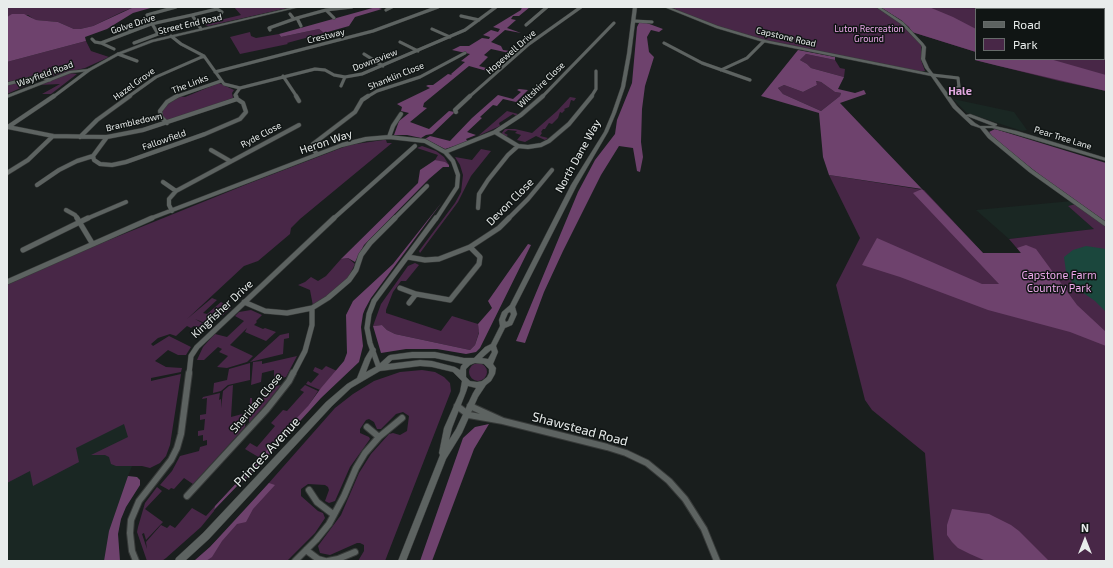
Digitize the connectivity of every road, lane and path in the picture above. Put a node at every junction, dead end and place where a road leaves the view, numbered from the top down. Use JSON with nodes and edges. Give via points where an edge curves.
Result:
{"nodes":[{"id":1,"x":176,"y":7,"type":"edge"},
{"id":2,"x":298,"y":7,"type":"edge"},
{"id":3,"x":351,"y":7,"type":"edge"},
{"id":4,"x":392,"y":7,"type":"edge"},
{"id":5,"x":438,"y":7,"type":"edge"},
{"id":6,"x":496,"y":7,"type":"edge"},
{"id":7,"x":547,"y":7,"type":"edge"},
{"id":8,"x":582,"y":7,"type":"edge"},
{"id":9,"x":636,"y":7,"type":"edge"},
{"id":10,"x":666,"y":7,"type":"edge"},
{"id":11,"x":878,"y":7,"type":"edge"},
{"id":12,"x":342,"y":8,"type":"edge"},
{"id":13,"x":326,"y":10,"type":"junction"},
{"id":14,"x":386,"y":10,"type":"dead end"},
{"id":15,"x":354,"y":12,"type":"dead end"},
{"id":16,"x":290,"y":14,"type":"dead end"},
{"id":17,"x":192,"y":15,"type":"junction"},
{"id":18,"x":219,"y":16,"type":"dead end"},
{"id":19,"x":462,"y":16,"type":"dead end"},
{"id":20,"x":296,"y":18,"type":"junction"},
{"id":21,"x":334,"y":18,"type":"dead end"},
{"id":22,"x":479,"y":20,"type":"junction"},
{"id":23,"x":634,"y":21,"type":"junction"},
{"id":24,"x":652,"y":22,"type":"dead end"},
{"id":25,"x":614,"y":23,"type":"dead end"},
{"id":26,"x":151,"y":24,"type":"junction"},
{"id":27,"x":529,"y":24,"type":"dead end"},
{"id":28,"x":121,"y":26,"type":"dead end"},
{"id":29,"x":302,"y":26,"type":"dead end"},
{"id":30,"x":201,"y":29,"type":"junction"},
{"id":31,"x":432,"y":29,"type":"dead end"},
{"id":32,"x":131,"y":30,"type":"junction"},
{"id":33,"x":270,"y":30,"type":"dead end"},
{"id":34,"x":165,"y":33,"type":"dead end"},
{"id":35,"x":158,"y":34,"type":"junction"},
{"id":36,"x":171,"y":36,"type":"junction"},
{"id":37,"x":450,"y":37,"type":"junction"},
{"id":38,"x":92,"y":39,"type":"dead end"},
{"id":39,"x":764,"y":41,"type":"junction"},
{"id":40,"x":101,"y":42,"type":"junction"},
{"id":41,"x":400,"y":42,"type":"dead end"},
{"id":42,"x":134,"y":43,"type":"dead end"},
{"id":43,"x":664,"y":43,"type":"dead end"},
{"id":44,"x":114,"y":49,"type":"dead end"},
{"id":45,"x":418,"y":51,"type":"junction"},
{"id":46,"x":464,"y":53,"type":"dead end"},
{"id":47,"x":118,"y":54,"type":"junction"},
{"id":48,"x":364,"y":54,"type":"dead end"},
{"id":49,"x":204,"y":56,"type":"junction"},
{"id":50,"x":137,"y":61,"type":"dead end"},
{"id":51,"x":383,"y":66,"type":"junction"},
{"id":52,"x":89,"y":70,"type":"junction"},
{"id":53,"x":721,"y":70,"type":"junction"},
{"id":54,"x":596,"y":71,"type":"dead end"},
{"id":55,"x":215,"y":72,"type":"junction"},
{"id":56,"x":932,"y":74,"type":"junction"},
{"id":57,"x":283,"y":76,"type":"junction"},
{"id":58,"x":344,"y":77,"type":"junction"},
{"id":59,"x":50,"y":80,"type":"junction"},
{"id":60,"x":750,"y":80,"type":"dead end"},
{"id":61,"x":221,"y":81,"type":"junction"},
{"id":62,"x":7,"y":84,"type":"edge"},
{"id":63,"x":341,"y":86,"type":"dead end"},
{"id":64,"x":240,"y":88,"type":"junction"},
{"id":65,"x":954,"y":89,"type":"dead end"},
{"id":66,"x":7,"y":97,"type":"edge"},
{"id":67,"x":237,"y":99,"type":"junction"},
{"id":68,"x":299,"y":101,"type":"dead end"},
{"id":69,"x":959,"y":111,"type":"junction"},
{"id":70,"x":456,"y":112,"type":"dead end"},
{"id":71,"x":401,"y":114,"type":"dead end"},
{"id":72,"x":980,"y":120,"type":"junction"},
{"id":73,"x":971,"y":121,"type":"junction"},
{"id":74,"x":166,"y":123,"type":"junction"},
{"id":75,"x":299,"y":125,"type":"dead end"},
{"id":76,"x":8,"y":127,"type":"edge"},
{"id":77,"x":983,"y":127,"type":"junction"},
{"id":78,"x":495,"y":132,"type":"junction"},
{"id":79,"x":1014,"y":132,"type":"junction"},
{"id":80,"x":53,"y":136,"type":"junction"},
{"id":81,"x":80,"y":137,"type":"junction"},
{"id":82,"x":107,"y":137,"type":"junction"},
{"id":83,"x":389,"y":137,"type":"junction"},
{"id":84,"x":415,"y":146,"type":"dead end"},
{"id":85,"x":518,"y":146,"type":"junction"},
{"id":86,"x":211,"y":150,"type":"dead end"},
{"id":87,"x":445,"y":152,"type":"junction"},
{"id":88,"x":317,"y":154,"type":"junction"},
{"id":89,"x":93,"y":156,"type":"junction"},
{"id":90,"x":1106,"y":160,"type":"edge"},
{"id":91,"x":230,"y":161,"type":"junction"},
{"id":92,"x":552,"y":170,"type":"dead end"},
{"id":93,"x":7,"y":173,"type":"edge"},
{"id":94,"x":163,"y":182,"type":"dead end"},
{"id":95,"x":37,"y":185,"type":"dead end"},
{"id":96,"x":427,"y":186,"type":"dead end"},
{"id":97,"x":176,"y":191,"type":"junction"},
{"id":98,"x":126,"y":202,"type":"dead end"},
{"id":99,"x":478,"y":208,"type":"dead end"},
{"id":100,"x":66,"y":210,"type":"dead end"},
{"id":101,"x":172,"y":211,"type":"junction"},
{"id":102,"x":80,"y":222,"type":"junction"},
{"id":103,"x":1106,"y":225,"type":"edge"},
{"id":104,"x":92,"y":243,"type":"junction"},
{"id":105,"x":470,"y":247,"type":"junction"},
{"id":106,"x":23,"y":250,"type":"dead end"},
{"id":107,"x":408,"y":257,"type":"junction"},
{"id":108,"x":7,"y":282,"type":"edge"},
{"id":109,"x":400,"y":288,"type":"dead end"},
{"id":110,"x":416,"y":294,"type":"junction"},
{"id":111,"x":244,"y":302,"type":"junction"},
{"id":112,"x":409,"y":303,"type":"dead end"},
{"id":113,"x":312,"y":308,"type":"junction"},
{"id":114,"x":493,"y":346,"type":"junction"},
{"id":115,"x":373,"y":350,"type":"junction"},
{"id":116,"x":474,"y":360,"type":"junction"},
{"id":117,"x":490,"y":363,"type":"junction"},
{"id":118,"x":379,"y":368,"type":"junction"},
{"id":119,"x":360,"y":379,"type":"junction"},
{"id":120,"x":464,"y":379,"type":"junction"},
{"id":121,"x":484,"y":383,"type":"junction"},
{"id":122,"x":457,"y":406,"type":"junction"},
{"id":123,"x":470,"y":406,"type":"junction"},
{"id":124,"x":466,"y":414,"type":"junction"},
{"id":125,"x":402,"y":418,"type":"dead end"},
{"id":126,"x":503,"y":421,"type":"junction"},
{"id":127,"x":367,"y":427,"type":"dead end"},
{"id":128,"x":379,"y":438,"type":"junction"},
{"id":129,"x":443,"y":457,"type":"junction"},
{"id":130,"x":309,"y":490,"type":"dead end"},
{"id":131,"x":187,"y":496,"type":"dead end"},
{"id":132,"x":334,"y":515,"type":"junction"},
{"id":133,"x":306,"y":550,"type":"junction"},
{"id":134,"x":355,"y":552,"type":"dead end"},
{"id":135,"x":136,"y":561,"type":"edge"},
{"id":136,"x":179,"y":561,"type":"edge"},
{"id":137,"x":294,"y":561,"type":"edge"},
{"id":138,"x":325,"y":561,"type":"edge"},
{"id":139,"x":328,"y":561,"type":"edge"},
{"id":140,"x":402,"y":561,"type":"edge"},
{"id":141,"x":717,"y":561,"type":"edge"}],
"edges":[{"from":1,"to":26,"type":"street","via":[[148,14]]},
{"from":2,"to":30,"type":"street","name":"Street End Road"},
{"from":3,"to":12,"type":"street"},
{"from":3,"to":15,"type":"street"},
{"from":4,"to":14,"type":"street"},
{"from":5,"to":55,"type":"street","name":"Crestway","via":[[373,32]]},
{"from":6,"to":22,"type":"street","name":"Downsview"},
{"from":7,"to":27,"type":"street"},
{"from":8,"to":70,"type":"street","name":"Hopewell Drive","via":[[529,44],[455,110]]},
{"from":9,"to":23,"type":"street","name":"North Dane Way"},
{"from":10,"to":39,"type":"street","name":"Capstone Road","via":[[717,27]]},
{"from":11,"to":56,"type":"street","via":[[902,23],[922,44],[924,63]]},
{"from":12,"to":13,"type":"street"},
{"from":13,"to":20,"type":"street"},
{"from":13,"to":21,"type":"street"},
{"from":16,"to":20,"type":"street"},
{"from":17,"to":18,"type":"street","name":"Golve Drive","via":[[217,9],[222,12]]},
{"from":17,"to":26,"type":"street","name":"Golve Drive"},
{"from":17,"to":30,"type":"street"},
{"from":19,"to":22,"type":"street"},
{"from":20,"to":29,"type":"street"},
{"from":20,"to":33,"type":"street","via":[[269,28]]},
{"from":22,"to":37,"type":"street","name":"Downsview"},
{"from":23,"to":24,"type":"street"},
{"from":23,"to":114,"type":"street","name":"North Dane Way","via":[[623,87],[606,132],[574,185],[512,307],[514,314],[510,323],[503,326]]},
{"from":25,"to":78,"type":"street","name":"Wiltshire Close","via":[[540,99],[522,115]]},
{"from":26,"to":32,"type":"street","name":"Golve Drive"},
{"from":26,"to":35,"type":"street"},
{"from":28,"to":32,"type":"street"},
{"from":30,"to":36,"type":"street","name":"Street End Road"},
{"from":31,"to":37,"type":"street"},
{"from":32,"to":40,"type":"street","name":"Golve Drive"},
{"from":34,"to":35,"type":"street"},
{"from":35,"to":42,"type":"street"},
{"from":36,"to":47,"type":"street","name":"Street End Road"},
{"from":36,"to":49,"type":"street"},
{"from":37,"to":45,"type":"street","name":"Downsview"},
{"from":38,"to":40,"type":"street"},
{"from":39,"to":53,"type":"street","via":[[747,58]]},
{"from":39,"to":56,"type":"street","name":"Capstone Road"},
{"from":40,"to":44,"type":"street","name":"Golve Drive"},
{"from":41,"to":45,"type":"street"},
{"from":43,"to":53,"type":"street"},
{"from":45,"to":51,"type":"street","name":"Downsview"},
{"from":46,"to":88,"type":"street","name":"Shanklin Close","via":[[408,82],[378,90],[362,100],[354,112],[313,144],[312,148]]},
{"from":47,"to":50,"type":"street"},
{"from":47,"to":52,"type":"street","name":"Street End Road"},
{"from":48,"to":51,"type":"street"},
{"from":49,"to":55,"type":"street"},
{"from":49,"to":81,"type":"street","name":"Hazel Grove","via":[[156,77],[97,120]]},
{"from":51,"to":58,"type":"street","name":"Downsview"},
{"from":52,"to":59,"type":"street","name":"Wayfield Road","via":[[74,71]]},
{"from":52,"to":76,"type":"street"},
{"from":53,"to":60,"type":"street"},
{"from":54,"to":85,"type":"street","via":[[596,89],[565,128],[541,145]]},
{"from":55,"to":61,"type":"street"},
{"from":56,"to":65,"type":"street","via":[[958,78],[959,87]]},
{"from":56,"to":69,"type":"street"},
{"from":57,"to":58,"type":"street","name":"Downsview","via":[[315,69]]},
{"from":57,"to":64,"type":"street","name":"Downsview"},
{"from":57,"to":68,"type":"street"},
{"from":58,"to":63,"type":"street"},
{"from":59,"to":62,"type":"street","via":[[39,76]]},
{"from":59,"to":66,"type":"street","name":"Wayfield Road"},
{"from":61,"to":64,"type":"street"},
{"from":61,"to":74,"type":"street","name":"The Links","via":[[182,94],[167,102],[160,111]]},
{"from":64,"to":67,"type":"street","via":[[235,95]]},
{"from":67,"to":74,"type":"street","name":"Brambledown"},
{"from":67,"to":89,"type":"street","name":"Fallowfield","via":[[243,103],[246,112],[240,119],[222,127],[119,164],[100,164]]},
{"from":69,"to":72,"type":"street"},
{"from":69,"to":73,"type":"street"},
{"from":71,"to":83,"type":"street","via":[[392,126]]},
{"from":72,"to":73,"type":"street"},
{"from":72,"to":77,"type":"street","via":[[987,125]]},
{"from":72,"to":79,"type":"street","name":"Pear Tree Lane"},
{"from":73,"to":77,"type":"street","via":[[974,125]]},
{"from":74,"to":82,"type":"street","name":"Brambledown"},
{"from":75,"to":91,"type":"street","name":"Ryde Close"},
{"from":76,"to":80,"type":"street","name":"Brambledown"},
{"from":77,"to":79,"type":"street","name":"Pear Tree Lane"},
{"from":77,"to":103,"type":"street","via":[[990,137],[1031,171]]},
{"from":78,"to":85,"type":"street"},
{"from":78,"to":87,"type":"street","name":"Wiltshire Close"},
{"from":79,"to":90,"type":"street","name":"Pear Tree Lane"},
{"from":80,"to":81,"type":"street","name":"Brambledown"},
{"from":80,"to":93,"type":"street","via":[[28,160]]},
{"from":81,"to":82,"type":"street","name":"Brambledown"},
{"from":82,"to":89,"type":"street"},
{"from":83,"to":87,"type":"street","name":"Heron Way","via":[[416,139],[430,143]]},
{"from":83,"to":88,"type":"street","name":"Heron Way","via":[[366,138]]},
{"from":84,"to":111,"type":"street","name":"Kingfisher Drive"},
{"from":85,"to":99,"type":"street","via":[[488,180],[479,194]]},
{"from":86,"to":91,"type":"street"},
{"from":87,"to":107,"type":"street","name":"Heron Way","via":[[453,161],[458,175],[456,187],[449,201]]},
{"from":88,"to":101,"type":"street","name":"Heron Way"},
{"from":89,"to":95,"type":"street","via":[[59,170]]},
{"from":91,"to":97,"type":"street","name":"Ryde Close"},
{"from":92,"to":105,"type":"street","name":"Devon Close","via":[[499,228]]},
{"from":94,"to":97,"type":"street"},
{"from":96,"to":113,"type":"street","via":[[370,243],[349,280]]},
{"from":97,"to":101,"type":"street","via":[[169,199]]},
{"from":98,"to":102,"type":"street"},
{"from":100,"to":102,"type":"street","via":[[75,215]]},
{"from":101,"to":104,"type":"street","name":"Heron Way"},
{"from":102,"to":104,"type":"street"},
{"from":102,"to":106,"type":"street"},
{"from":104,"to":108,"type":"street","name":"Heron Way"},
{"from":105,"to":107,"type":"street","name":"Devon Close","via":[[439,260]]},
{"from":105,"to":110,"type":"street","via":[[480,257],[479,264],[450,300]]},
{"from":107,"to":115,"type":"street","name":"Heron Way","via":[[382,289],[369,314],[367,328]]},
{"from":109,"to":110,"type":"street"},
{"from":110,"to":112,"type":"street"},
{"from":111,"to":113,"type":"street","via":[[265,311],[280,313],[294,313]]},
{"from":111,"to":135,"type":"street","name":"Kingfisher Drive","via":[[204,339],[191,356],[177,448],[140,501],[131,520],[132,551]]},
{"from":113,"to":131,"type":"street","name":"Sheridan Close","via":[[312,325],[305,351],[288,381],[267,409]]},
{"from":114,"to":116,"type":"street","name":"North Dane Way"},
{"from":114,"to":117,"type":"street","name":"North Dane Way","via":[[494,352]]},
{"from":115,"to":118,"type":"street","name":"Heron Way"},
{"from":115,"to":119,"type":"street"},
{"from":116,"to":117,"type":"street"},
{"from":116,"to":118,"type":"street","name":"Princes Avenue","via":[[412,355],[390,358]]},
{"from":116,"to":120,"type":"street","via":[[463,368]]},
{"from":117,"to":121,"type":"street","via":[[492,374]]},
{"from":118,"to":119,"type":"street","name":"Princes Avenue"},
{"from":118,"to":120,"type":"street","name":"Princes Avenue","via":[[432,364],[449,367]]},
{"from":119,"to":136,"type":"street","name":"Princes Avenue","via":[[329,404],[206,536]]},
{"from":120,"to":121,"type":"street","via":[[474,385]]},
{"from":120,"to":122,"type":"street"},
{"from":121,"to":123,"type":"street"},
{"from":122,"to":124,"type":"street","name":"Shawstead Road"},
{"from":122,"to":129,"type":"street","via":[[448,428]]},
{"from":123,"to":124,"type":"street"},
{"from":123,"to":126,"type":"street","name":"Shawstead Road"},
{"from":124,"to":126,"type":"street","name":"Shawstead Road","via":[[497,422]]},
{"from":124,"to":129,"type":"street"},
{"from":125,"to":128,"type":"street"},
{"from":126,"to":141,"type":"street","name":"Shawstead Road","via":[[613,449],[647,464],[664,476],[685,499],[706,533]]},
{"from":127,"to":128,"type":"street"},
{"from":128,"to":132,"type":"street","via":[[356,468]]},
{"from":129,"to":140,"type":"street"},
{"from":130,"to":132,"type":"street","via":[[317,502]]},
{"from":132,"to":133,"type":"street","via":[[323,532]]},
{"from":133,"to":137,"type":"street"},
{"from":133,"to":138,"type":"street"},
{"from":134,"to":139,"type":"street"}]}
